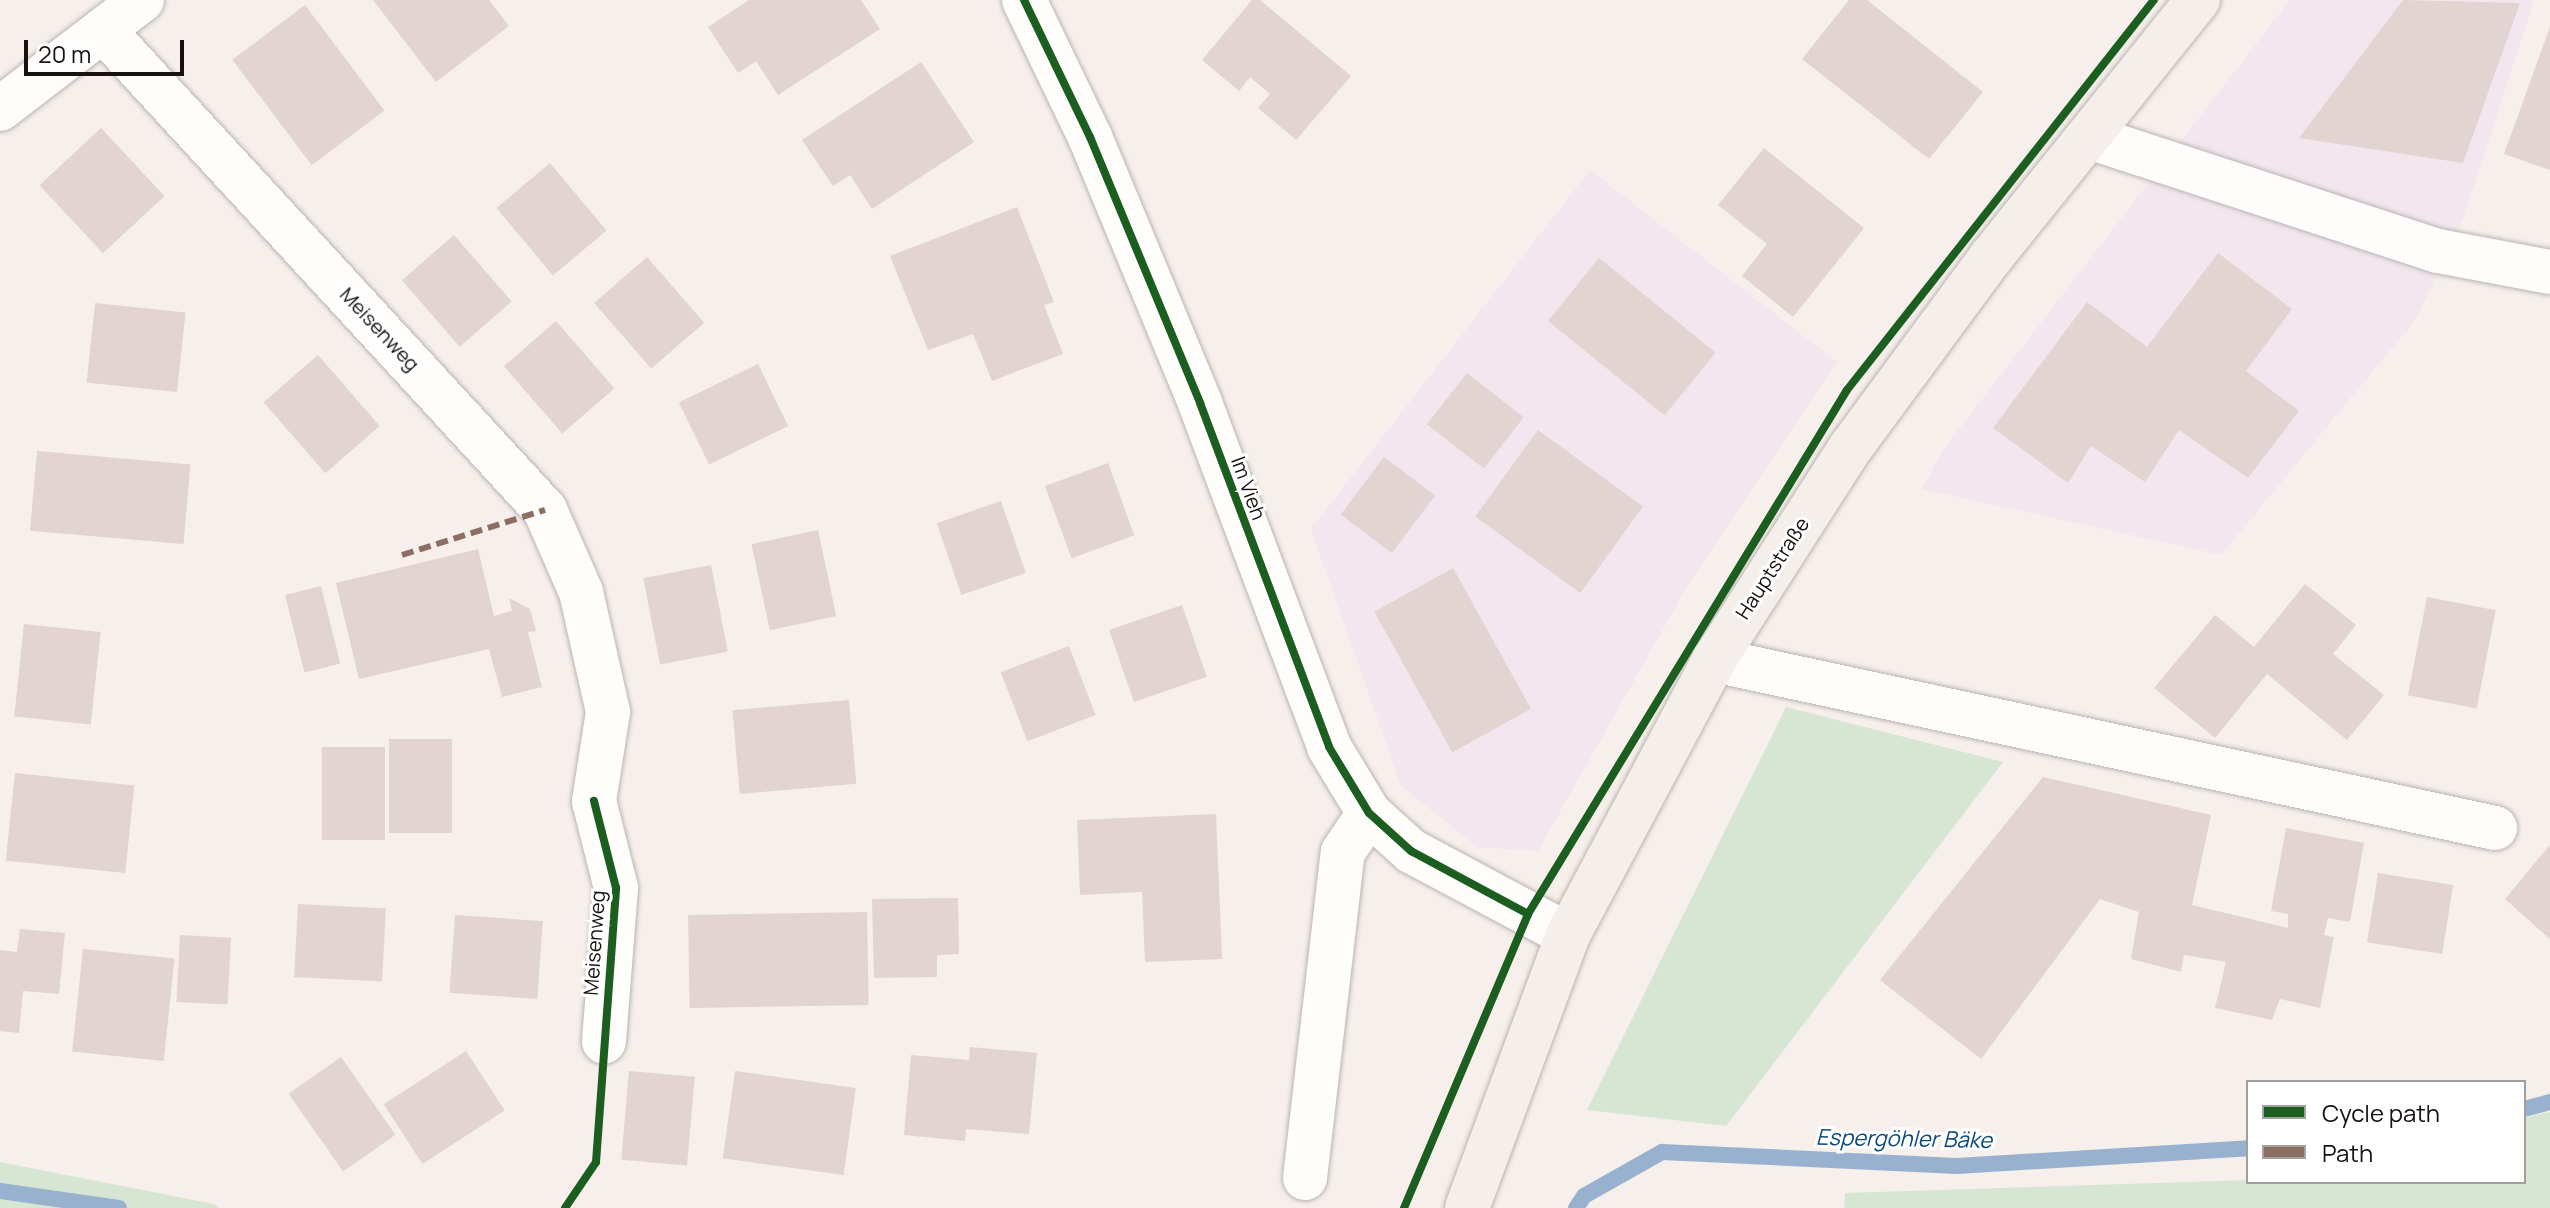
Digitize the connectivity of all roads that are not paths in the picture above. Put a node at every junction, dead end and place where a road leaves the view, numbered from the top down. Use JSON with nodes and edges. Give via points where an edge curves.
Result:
{"nodes":[{"id":1,"x":142,"y":0,"type":"edge"},
{"id":2,"x":1024,"y":0,"type":"edge"},
{"id":3,"x":2198,"y":0,"type":"edge"},
{"id":4,"x":103,"y":30,"type":"junction"},
{"id":5,"x":0,"y":109,"type":"edge"},
{"id":6,"x":2089,"y":137,"type":"junction"},
{"id":7,"x":2550,"y":272,"type":"edge"},
{"id":8,"x":1714,"y":660,"type":"junction"},
{"id":9,"x":1369,"y":813,"type":"junction"},
{"id":10,"x":2495,"y":828,"type":"dead end"},
{"id":11,"x":1568,"y":935,"type":"junction"},
{"id":12,"x":604,"y":1042,"type":"dead end"},
{"id":13,"x":1305,"y":1178,"type":"dead end"},
{"id":14,"x":1467,"y":1208,"type":"edge"}],
"edges":[{"from":1,"to":4,"type":"street"},
{"from":2,"to":9,"type":"street","name":"Im Vieh","via":[[1090,137],[1200,403],[1329,747]]},
{"from":3,"to":6,"type":"main road","name":"Hauptstraße"},
{"from":4,"to":5,"type":"street"},
{"from":4,"to":12,"type":"street","name":"Meisenweg","via":[[545,510],[581,592],[608,712],[594,801],[616,888]]},
{"from":6,"to":7,"type":"street","via":[[2438,251]]},
{"from":6,"to":8,"type":"main road","name":"Hauptstraße","via":[[1992,256],[1851,447]]},
{"from":8,"to":10,"type":"street"},
{"from":8,"to":11,"type":"main road","name":"Hauptstraße"},
{"from":9,"to":11,"type":"street","name":"Im Vieh","via":[[1411,851]]},
{"from":9,"to":13,"type":"street","via":[[1343,852]]},
{"from":11,"to":14,"type":"main road","name":"Hauptstraße"}]}
